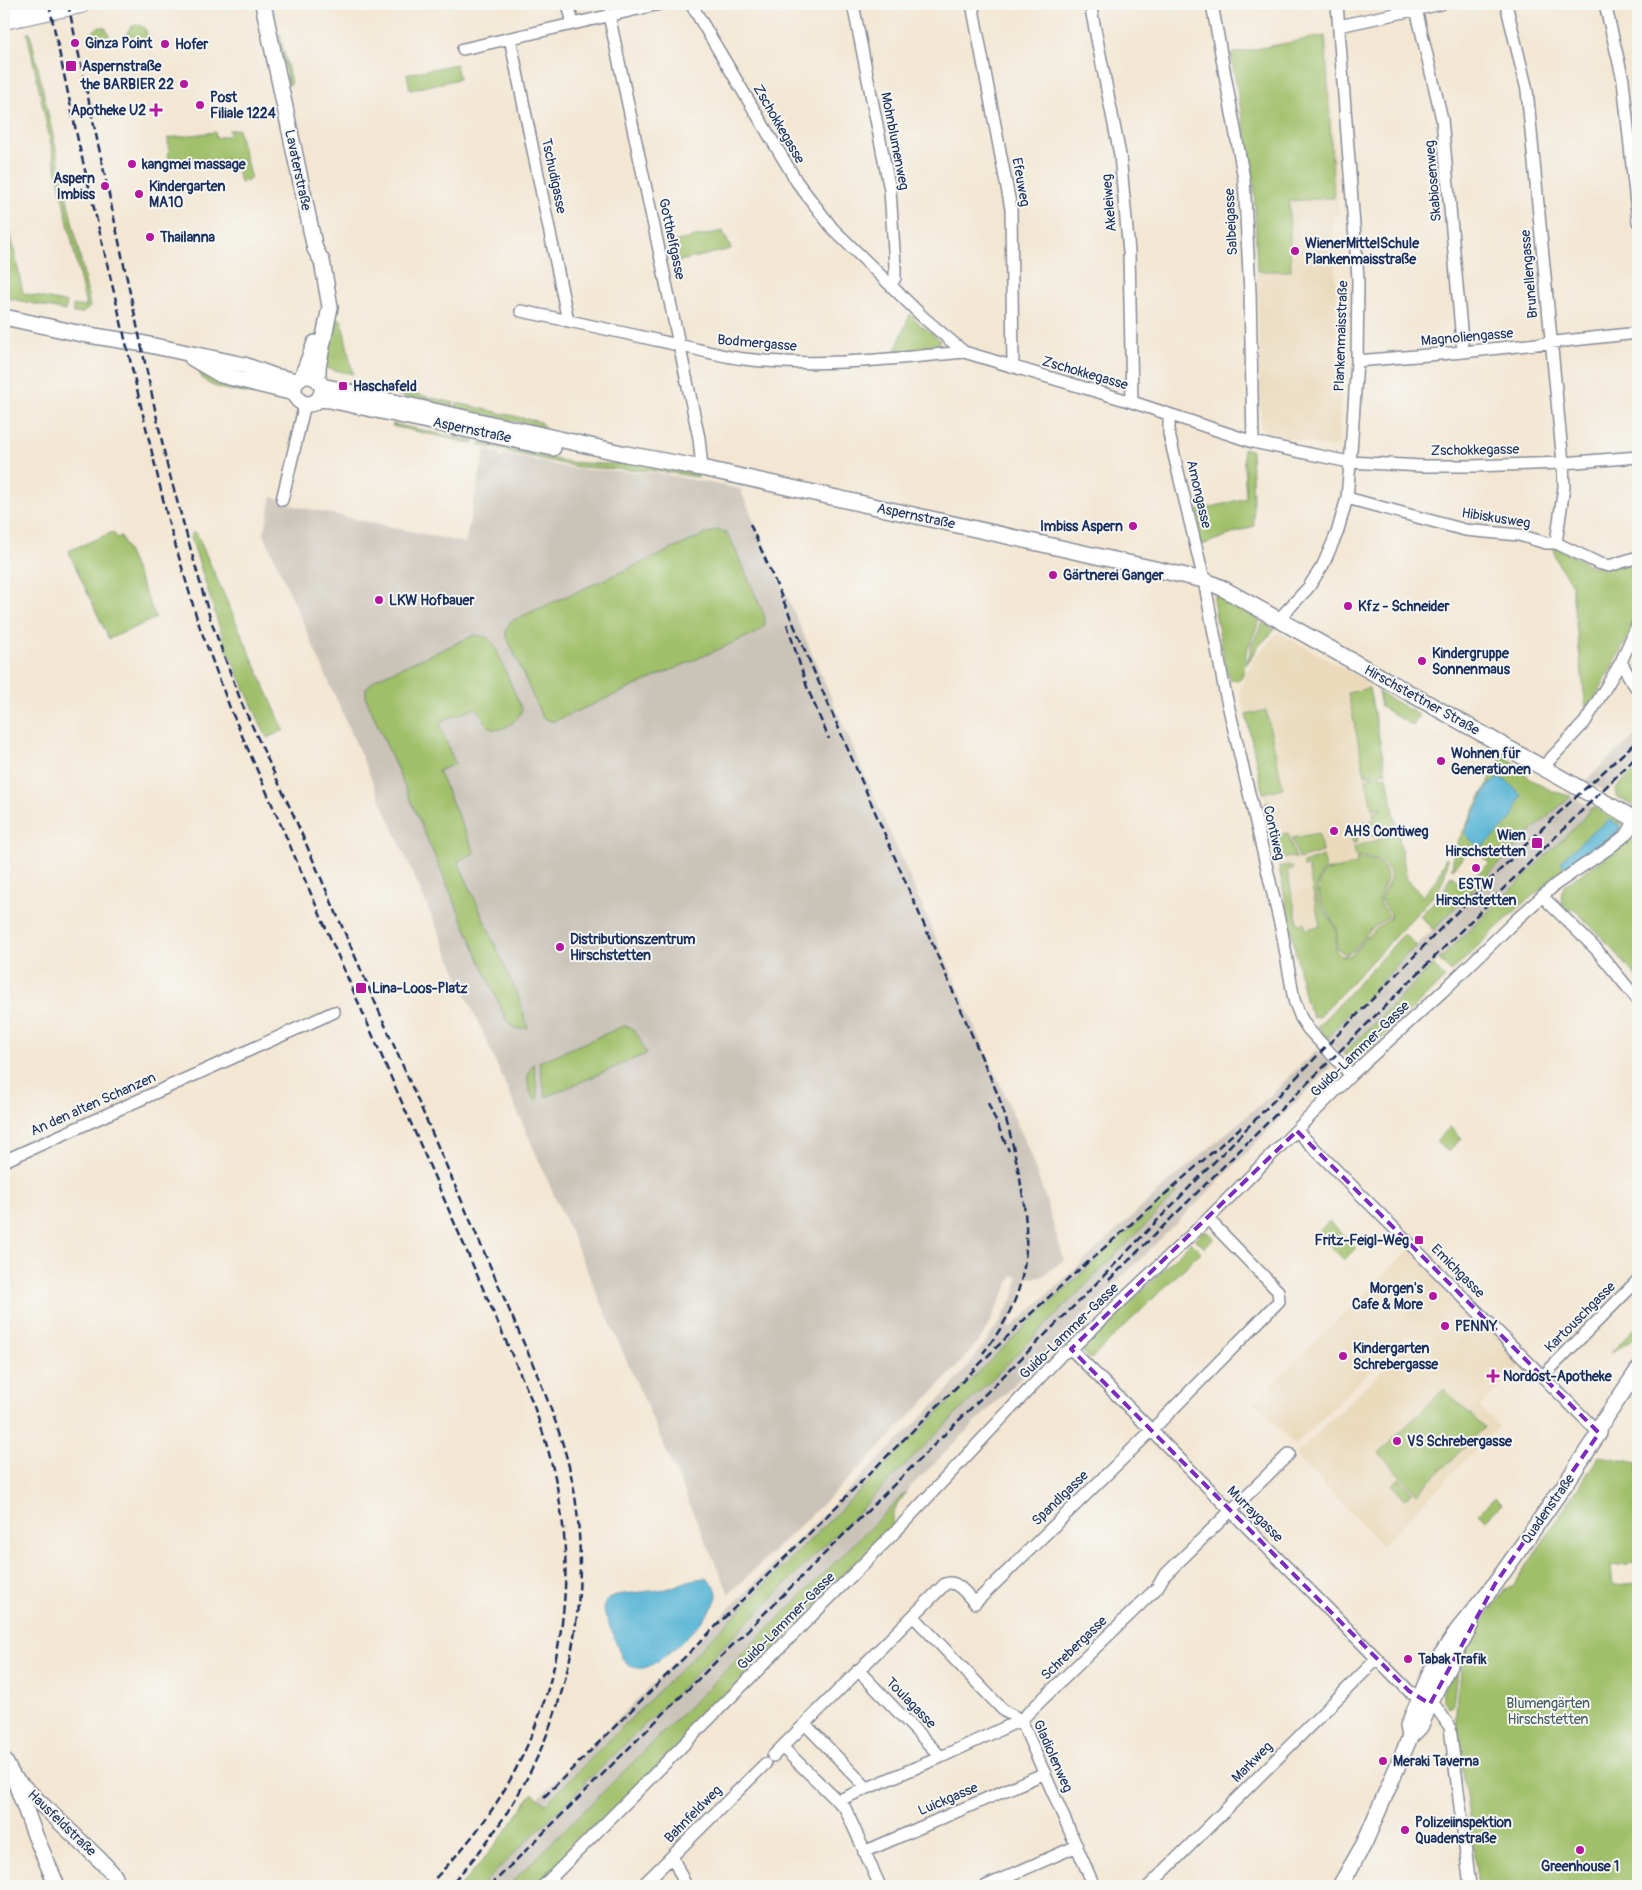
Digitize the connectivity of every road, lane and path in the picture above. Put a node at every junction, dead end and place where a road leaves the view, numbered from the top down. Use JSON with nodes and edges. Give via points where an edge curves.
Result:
{"nodes":[{"id":1,"x":19,"y":4,"type":"edge"},
{"id":2,"x":81,"y":4,"type":"edge"},
{"id":3,"x":263,"y":4,"type":"edge"},
{"id":4,"x":568,"y":4,"type":"edge"},
{"id":5,"x":660,"y":4,"type":"edge"},
{"id":6,"x":691,"y":4,"type":"edge"},
{"id":7,"x":853,"y":4,"type":"edge"},
{"id":8,"x":972,"y":4,"type":"edge"},
{"id":9,"x":1090,"y":4,"type":"edge"},
{"id":10,"x":1212,"y":4,"type":"edge"},
{"id":11,"x":1337,"y":4,"type":"edge"},
{"id":12,"x":1441,"y":4,"type":"edge"},
{"id":13,"x":1506,"y":4,"type":"edge"},
{"id":14,"x":1605,"y":4,"type":"edge"},
{"id":15,"x":4,"y":7,"type":"edge"},
{"id":16,"x":1416,"y":9,"type":"junction"},
{"id":17,"x":609,"y":16,"type":"junction"},
{"id":18,"x":4,"y":20,"type":"edge"},
{"id":19,"x":573,"y":24,"type":"junction"},
{"id":20,"x":1339,"y":26,"type":"junction"},
{"id":21,"x":510,"y":38,"type":"junction"},
{"id":22,"x":463,"y":49,"type":"dead end"},
{"id":23,"x":1638,"y":222,"type":"edge"},
{"id":24,"x":315,"y":249,"type":"junction"},
{"id":25,"x":891,"y":285,"type":"junction"},
{"id":26,"x":520,"y":310,"type":"dead end"},
{"id":27,"x":4,"y":317,"type":"edge"},
{"id":28,"x":568,"y":321,"type":"junction"},
{"id":29,"x":1638,"y":333,"type":"edge"},
{"id":30,"x":1550,"y":344,"type":"junction"},
{"id":31,"x":679,"y":345,"type":"junction"},
{"id":32,"x":964,"y":352,"type":"junction"},
{"id":33,"x":1463,"y":352,"type":"junction"},
{"id":34,"x":1357,"y":361,"type":"junction"},
{"id":35,"x":1014,"y":367,"type":"junction"},
{"id":36,"x":297,"y":384,"type":"junction"},
{"id":37,"x":316,"y":392,"type":"junction"},
{"id":38,"x":1132,"y":402,"type":"junction"},
{"id":39,"x":1169,"y":414,"type":"junction"},
{"id":40,"x":1253,"y":442,"type":"junction"},
{"id":41,"x":1638,"y":456,"type":"edge"},
{"id":42,"x":1350,"y":462,"type":"junction"},
{"id":43,"x":1563,"y":463,"type":"junction"},
{"id":44,"x":702,"y":468,"type":"junction"},
{"id":45,"x":1346,"y":498,"type":"junction"},
{"id":46,"x":282,"y":500,"type":"dead end"},
{"id":47,"x":1556,"y":543,"type":"junction"},
{"id":48,"x":1638,"y":557,"type":"edge"},
{"id":49,"x":1204,"y":580,"type":"junction"},
{"id":50,"x":1278,"y":620,"type":"junction"},
{"id":51,"x":1638,"y":623,"type":"edge"},
{"id":52,"x":1622,"y":662,"type":"junction"},
{"id":53,"x":1638,"y":690,"type":"edge"},
{"id":54,"x":1542,"y":768,"type":"junction"},
{"id":55,"x":1637,"y":821,"type":"edge"},
{"id":56,"x":1542,"y":896,"type":"junction"},
{"id":57,"x":1638,"y":1000,"type":"edge"},
{"id":58,"x":334,"y":1012,"type":"dead end"},
{"id":59,"x":1351,"y":1075,"type":"junction"},
{"id":60,"x":1297,"y":1130,"type":"junction"},
{"id":61,"x":4,"y":1161,"type":"edge"},
{"id":62,"x":1208,"y":1220,"type":"junction"},
{"id":63,"x":1638,"y":1280,"type":"edge"},
{"id":64,"x":1071,"y":1349,"type":"junction"},
{"id":65,"x":1638,"y":1370,"type":"edge"},
{"id":66,"x":1543,"y":1376,"type":"junction"},
{"id":67,"x":1638,"y":1380,"type":"edge"},
{"id":68,"x":1152,"y":1431,"type":"junction"},
{"id":69,"x":1599,"y":1433,"type":"junction"},
{"id":70,"x":1289,"y":1454,"type":"dead end"},
{"id":71,"x":1230,"y":1510,"type":"junction"},
{"id":72,"x":913,"y":1616,"type":"junction"},
{"id":73,"x":1377,"y":1659,"type":"junction"},
{"id":74,"x":858,"y":1670,"type":"junction"},
{"id":75,"x":1425,"y":1701,"type":"junction"},
{"id":76,"x":1021,"y":1720,"type":"junction"},
{"id":77,"x":805,"y":1724,"type":"junction"},
{"id":78,"x":782,"y":1747,"type":"junction"},
{"id":79,"x":941,"y":1757,"type":"junction"},
{"id":80,"x":4,"y":1760,"type":"edge"},
{"id":81,"x":1045,"y":1773,"type":"junction"},
{"id":82,"x":13,"y":1776,"type":"junction"},
{"id":83,"x":868,"y":1788,"type":"junction"},
{"id":84,"x":837,"y":1801,"type":"junction"},
{"id":85,"x":1077,"y":1846,"type":"junction"},
{"id":86,"x":864,"y":1852,"type":"junction"},
{"id":87,"x":672,"y":1856,"type":"junction"},
{"id":88,"x":57,"y":1886,"type":"edge"},
{"id":89,"x":120,"y":1886,"type":"edge"},
{"id":90,"x":543,"y":1886,"type":"edge"},
{"id":91,"x":642,"y":1886,"type":"edge"},
{"id":92,"x":686,"y":1886,"type":"edge"},
{"id":93,"x":880,"y":1886,"type":"edge"},
{"id":94,"x":986,"y":1886,"type":"edge"},
{"id":95,"x":1094,"y":1886,"type":"edge"},
{"id":96,"x":1149,"y":1886,"type":"edge"},
{"id":97,"x":1340,"y":1886,"type":"edge"},
{"id":98,"x":1470,"y":1886,"type":"edge"}],
"edges":[{"from":1,"to":15,"type":"main road"},
{"from":2,"to":18,"type":"main road"},
{"from":3,"to":24,"type":"main road","name":"Lavaterstraße"},
{"from":4,"to":19,"type":"street"},
{"from":5,"to":17,"type":"street"},
{"from":6,"to":25,"type":"street","name":"Zschokkegasse","via":[[797,182],[834,229]]},
{"from":7,"to":25,"type":"street","name":"Mohnblumenweg","via":[[890,190],[895,266]]},
{"from":8,"to":35,"type":"street","name":"Efeuweg","via":[[1011,209]]},
{"from":9,"to":38,"type":"street","name":"Akeleiweg","via":[[1120,154],[1128,252]]},
{"from":10,"to":40,"type":"street","name":"Salbeigasse","via":[[1244,179]]},
{"from":11,"to":20,"type":"street","name":"Plankenmaisstraße"},
{"from":12,"to":16,"type":"street"},
{"from":13,"to":30,"type":"street","name":"Brunellengasse","via":[[1527,90]]},
{"from":14,"to":23,"type":"street","via":[[1623,80]]},
{"from":16,"to":20,"type":"street"},
{"from":16,"to":33,"type":"street","name":"Skabiosenweg","via":[[1442,119]]},
{"from":17,"to":19,"type":"street"},
{"from":17,"to":31,"type":"street","name":"Gotthelfgasse"},
{"from":19,"to":21,"type":"street"},
{"from":20,"to":34,"type":"street","name":"Plankenmaisstraße","via":[[1358,278]]},
{"from":21,"to":22,"type":"street"},
{"from":21,"to":28,"type":"street","name":"Tschudigasse"},
{"from":24,"to":36,"type":"main road","name":"Lavaterstraße","via":[[313,260],[322,312],[315,342]]},
{"from":24,"to":37,"type":"main road","name":"Lavaterstraße","via":[[322,261],[330,307]]},
{"from":25,"to":32,"type":"street","name":"Zschokkegasse"},
{"from":26,"to":28,"type":"street","name":"Bodmergasse"},
{"from":27,"to":36,"type":"main road","name":"Aspernstraße","via":[[244,365]]},
{"from":28,"to":31,"type":"street","name":"Bodmergasse"},
{"from":29,"to":30,"type":"street","name":"Magnoliengasse"},
{"from":30,"to":33,"type":"street","name":"Magnoliengasse"},
{"from":30,"to":43,"type":"street","name":"Brunellengasse"},
{"from":31,"to":32,"type":"street","name":"Bodmergasse","via":[[746,359],[823,363]]},
{"from":31,"to":44,"type":"street","name":"Gotthelfgasse","via":[[699,438]]},
{"from":32,"to":35,"type":"street","name":"Zschokkegasse"},
{"from":33,"to":34,"type":"street","name":"Magnoliengasse"},
{"from":34,"to":42,"type":"street","name":"Plankenmaisstraße"},
{"from":35,"to":38,"type":"street","name":"Zschokkegasse"},
{"from":36,"to":37,"type":"main road","name":"Aspernstraße","via":[[310,376]]},
{"from":36,"to":37,"type":"main road","via":[[298,400]]},
{"from":37,"to":44,"type":"main road","name":"Aspernstraße"},
{"from":37,"to":46,"type":"street","name":"Lavaterstraße"},
{"from":38,"to":39,"type":"street","name":"Zschokkegasse"},
{"from":39,"to":40,"type":"street","name":"Zschokkegasse"},
{"from":39,"to":49,"type":"street","name":"Amongasse","via":[[1169,434]]},
{"from":40,"to":42,"type":"street","name":"Zschokkegasse"},
{"from":41,"to":43,"type":"street","name":"Zschokkegasse"},
{"from":42,"to":43,"type":"street","name":"Zschokkegasse","via":[[1422,466]]},
{"from":42,"to":45,"type":"street","name":"Plankenmaisstraße"},
{"from":43,"to":47,"type":"street","name":"Brunellengasse","via":[[1564,487]]},
{"from":44,"to":49,"type":"main road","name":"Aspernstraße"},
{"from":45,"to":47,"type":"street","name":"Hibiskusweg","via":[[1465,530],[1519,535]]},
{"from":45,"to":50,"type":"street","name":"Plankenmaisstraße","via":[[1337,533],[1323,565],[1308,588]]},
{"from":47,"to":48,"type":"street","name":"Hibiskusweg","via":[[1609,566]]},
{"from":49,"to":50,"type":"main road","name":"Hirschstettner Straße"},
{"from":49,"to":59,"type":"street","name":"Contiweg","via":[[1225,692],[1297,1009],[1311,1033]]},
{"from":50,"to":54,"type":"main road","name":"Hirschstettner Straße"},
{"from":51,"to":52,"type":"street"},
{"from":52,"to":53,"type":"street"},
{"from":52,"to":54,"type":"street","via":[[1584,722]]},
{"from":54,"to":55,"type":"main road","name":"Hirschstettner Straße"},
{"from":55,"to":56,"type":"street","name":"Guido-Lammer-Gasse","via":[[1608,850]]},
{"from":56,"to":57,"type":"street","via":[[1592,944]]},
{"from":56,"to":59,"type":"street","name":"Guido-Lammer-Gasse"},
{"from":58,"to":61,"type":"street","name":"An den alten Schanzen"},
{"from":59,"to":60,"type":"street","name":"Guido-Lammer-Gasse"},
{"from":60,"to":62,"type":"street","name":"Guido-Lammer-Gasse"},
{"from":60,"to":66,"type":"street","name":"Emichgasse"},
{"from":62,"to":64,"type":"street","name":"Guido-Lammer-Gasse"},
{"from":62,"to":68,"type":"street","name":"Spandlgasse","via":[[1278,1291],[1279,1301]]},
{"from":63,"to":66,"type":"street","name":"Kartouschgasse"},
{"from":64,"to":68,"type":"street","name":"Murraygasse"},
{"from":64,"to":90,"type":"street","name":"Guido-Lammer-Gasse","via":[[1062,1354],[897,1530]]},
{"from":65,"to":69,"type":"main road","name":"Quadenstraße","via":[[1600,1426]]},
{"from":66,"to":69,"type":"street","name":"Emichgasse"},
{"from":67,"to":69,"type":"main road","name":"Quadenstraße","via":[[1606,1428]]},
{"from":68,"to":71,"type":"street","name":"Murraygasse"},
{"from":68,"to":72,"type":"street","name":"Spandlgasse","via":[[975,1603],[956,1584],[947,1582]]},
{"from":69,"to":75,"type":"main road","name":"Quadenstraße","via":[[1494,1584],[1457,1631],[1437,1662]]},
{"from":70,"to":71,"type":"street","name":"Schrebergasse"},
{"from":71,"to":73,"type":"street","name":"Murraygasse"},
{"from":71,"to":76,"type":"street","name":"Schrebergasse","via":[[1164,1576],[1157,1588]]},
{"from":72,"to":74,"type":"street","name":"Spandlgasse"},
{"from":72,"to":76,"type":"street","name":"Gladiolenweg","via":[[1004,1711]]},
{"from":73,"to":75,"type":"street","name":"Murraygasse","via":[[1409,1691]]},
{"from":73,"to":96,"type":"street","name":"Markweg"},
{"from":74,"to":77,"type":"street","name":"Spandlgasse"},
{"from":74,"to":79,"type":"street","name":"Toulagasse"},
{"from":75,"to":97,"type":"main road","name":"Quadenstraße","via":[[1408,1726],[1410,1737],[1364,1844]]},
{"from":75,"to":98,"type":"street","name":"Murraygasse","via":[[1436,1707],[1450,1727]]},
{"from":76,"to":79,"type":"street","name":"Schrebergasse"},
{"from":76,"to":81,"type":"street","name":"Gladiolenweg"},
{"from":77,"to":78,"type":"street","name":"Spandlgasse"},
{"from":77,"to":83,"type":"street"},
{"from":78,"to":84,"type":"street"},
{"from":78,"to":87,"type":"street","name":"Bahnfeldweg"},
{"from":79,"to":83,"type":"street","name":"Schrebergasse"},
{"from":80,"to":82,"type":"main road","name":"Hausfeldstraße"},
{"from":81,"to":85,"type":"street","name":"Gladiolenweg"},
{"from":81,"to":86,"type":"street","name":"Luickgasse"},
{"from":82,"to":88,"type":"main road"},
{"from":82,"to":89,"type":"main road","name":"Hausfeldstraße","via":[[102,1862]]},
{"from":83,"to":84,"type":"street","name":"Schrebergasse"},
{"from":84,"to":86,"type":"street","via":[[845,1808]]},
{"from":85,"to":94,"type":"street"},
{"from":85,"to":95,"type":"street","name":"Gladiolenweg"},
{"from":86,"to":93,"type":"street"},
{"from":87,"to":91,"type":"street","name":"Bahnfeldweg"},
{"from":87,"to":92,"type":"street"}]}
